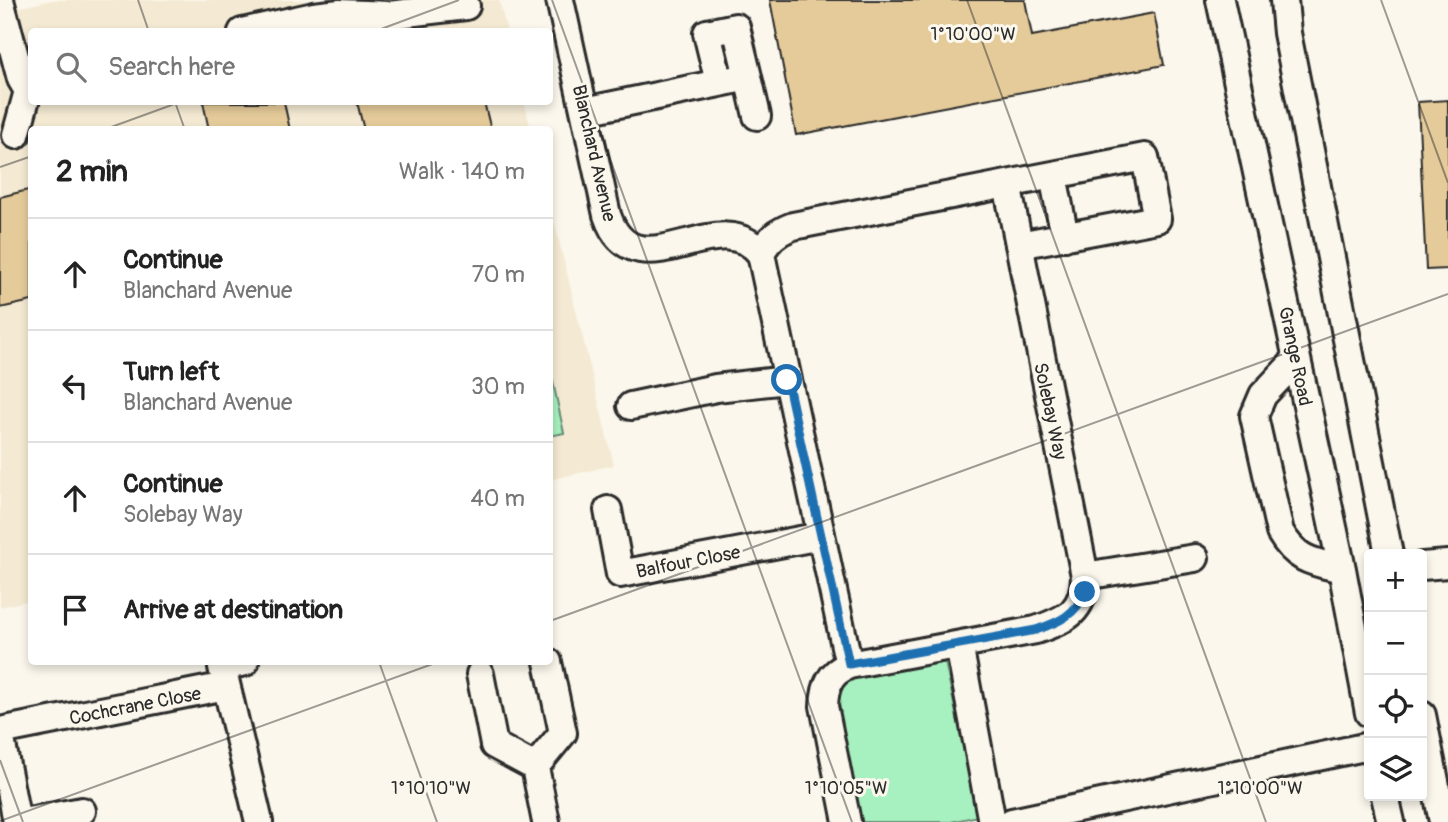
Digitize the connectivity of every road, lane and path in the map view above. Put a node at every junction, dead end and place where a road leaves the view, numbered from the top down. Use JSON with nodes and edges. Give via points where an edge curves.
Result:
{"nodes":[{"id":1,"x":560,"y":0,"type":"edge"},
{"id":2,"x":1220,"y":0,"type":"edge"},
{"id":3,"x":1284,"y":0,"type":"edge"},
{"id":4,"x":1,"y":5,"type":"edge"},
{"id":5,"x":466,"y":6,"type":"dead end"},
{"id":6,"x":260,"y":28,"type":"edge"},
{"id":7,"x":748,"y":77,"type":"junction"},
{"id":8,"x":26,"y":78,"type":"edge"},
{"id":9,"x":719,"y":82,"type":"junction"},
{"id":10,"x":585,"y":111,"type":"junction"},
{"id":11,"x":757,"y":116,"type":"dead end"},
{"id":12,"x":16,"y":135,"type":"dead end"},
{"id":13,"x":1053,"y":175,"type":"junction"},
{"id":14,"x":1007,"y":184,"type":"junction"},
{"id":15,"x":1065,"y":237,"type":"junction"},
{"id":16,"x":1019,"y":245,"type":"junction"},
{"id":17,"x":761,"y":254,"type":"junction"},
{"id":18,"x":1296,"y":360,"type":"junction"},
{"id":19,"x":787,"y":380,"type":"junction"},
{"id":20,"x":631,"y":406,"type":"dead end"},
{"id":21,"x":608,"y":510,"type":"dead end"},
{"id":22,"x":821,"y":536,"type":"junction"},
{"id":23,"x":1388,"y":549,"type":"edge"},
{"id":24,"x":1195,"y":558,"type":"dead end"},
{"id":25,"x":1448,"y":564,"type":"edge"},
{"id":26,"x":1427,"y":566,"type":"edge"},
{"id":27,"x":1342,"y":569,"type":"junction"},
{"id":28,"x":1085,"y":576,"type":"junction"},
{"id":29,"x":959,"y":645,"type":"junction"},
{"id":30,"x":849,"y":664,"type":"junction"},
{"id":31,"x":232,"y":665,"type":"edge"},
{"id":32,"x":549,"y":665,"type":"edge"},
{"id":33,"x":480,"y":674,"type":"dead end"},
{"id":34,"x":226,"y":686,"type":"junction"},
{"id":35,"x":1364,"y":686,"type":"edge"},
{"id":36,"x":0,"y":733,"type":"edge"},
{"id":37,"x":1427,"y":738,"type":"edge"},
{"id":38,"x":1364,"y":747,"type":"edge"},
{"id":39,"x":535,"y":767,"type":"junction"},
{"id":40,"x":1386,"y":801,"type":"edge"},
{"id":41,"x":82,"y":811,"type":"dead end"},
{"id":42,"x":17,"y":822,"type":"edge"},
{"id":43,"x":23,"y":822,"type":"edge"},
{"id":44,"x":260,"y":822,"type":"edge"},
{"id":45,"x":545,"y":822,"type":"edge"},
{"id":46,"x":847,"y":822,"type":"edge"},
{"id":47,"x":992,"y":822,"type":"edge"},
{"id":48,"x":1012,"y":822,"type":"edge"},
{"id":49,"x":1391,"y":822,"type":"edge"},
{"id":50,"x":1444,"y":822,"type":"edge"}],
"edges":[{"from":1,"to":10,"type":"street","name":"Blanchard Avenue"},
{"from":2,"to":18,"type":"street","name":"Grange Road"},
{"from":3,"to":23,"type":"street"},
{"from":4,"to":8,"type":"street"},
{"from":5,"to":6,"type":"street","via":[[389,15],[340,13]]},
{"from":7,"to":9,"type":"street"},
{"from":7,"to":9,"type":"street","via":[[736,27],[706,33]]},
{"from":7,"to":11,"type":"street"},
{"from":8,"to":12,"type":"street","via":[[28,91]]},
{"from":9,"to":10,"type":"street"},
{"from":10,"to":17,"type":"street","name":"Blanchard Avenue","via":[[607,215],[620,241],[652,250],[728,236],[749,242]]},
{"from":13,"to":14,"type":"street"},
{"from":13,"to":15,"type":"street"},
{"from":13,"to":15,"type":"street","via":[[1145,157],[1157,219]]},
{"from":14,"to":16,"type":"street","name":"Solebay Way"},
{"from":14,"to":17,"type":"street","via":[[793,226],[772,238]]},
{"from":15,"to":16,"type":"street"},
{"from":16,"to":28,"type":"street","name":"Solebay Way"},
{"from":17,"to":19,"type":"street"},
{"from":18,"to":27,"type":"street","name":"Grange Road"},
{"from":18,"to":27,"type":"street","via":[[1263,395],[1254,416],[1286,543],[1307,561]]},
{"from":19,"to":20,"type":"street","via":[[716,388]]},
{"from":19,"to":22,"type":"street"},
{"from":21,"to":22,"type":"street","name":"Balfour Close","via":[[620,574]]},
{"from":22,"to":30,"type":"street"},
{"from":24,"to":28,"type":"street"},
{"from":25,"to":26,"type":"street"},
{"from":27,"to":35,"type":"street","name":"Grange Road"},
{"from":28,"to":29,"type":"street","name":"Solebay Way","via":[[1080,605],[1059,622]]},
{"from":29,"to":30,"type":"street"},
{"from":29,"to":47,"type":"street"},
{"from":30,"to":46,"type":"street","via":[[830,678],[824,706]]},
{"from":31,"to":34,"type":"street","name":"Cochcrane Close","via":[[222,667]]},
{"from":32,"to":39,"type":"street","via":[[563,733]]},
{"from":33,"to":39,"type":"street","via":[[494,745]]},
{"from":34,"to":36,"type":"street","name":"Cochcrane Close"},
{"from":34,"to":44,"type":"street"},
{"from":36,"to":42,"type":"street","name":"Cochcrane Close"},
{"from":37,"to":50,"type":"street"},
{"from":38,"to":48,"type":"street"},
{"from":39,"to":45,"type":"street"},
{"from":40,"to":49,"type":"street"},
{"from":41,"to":43,"type":"street"}]}
